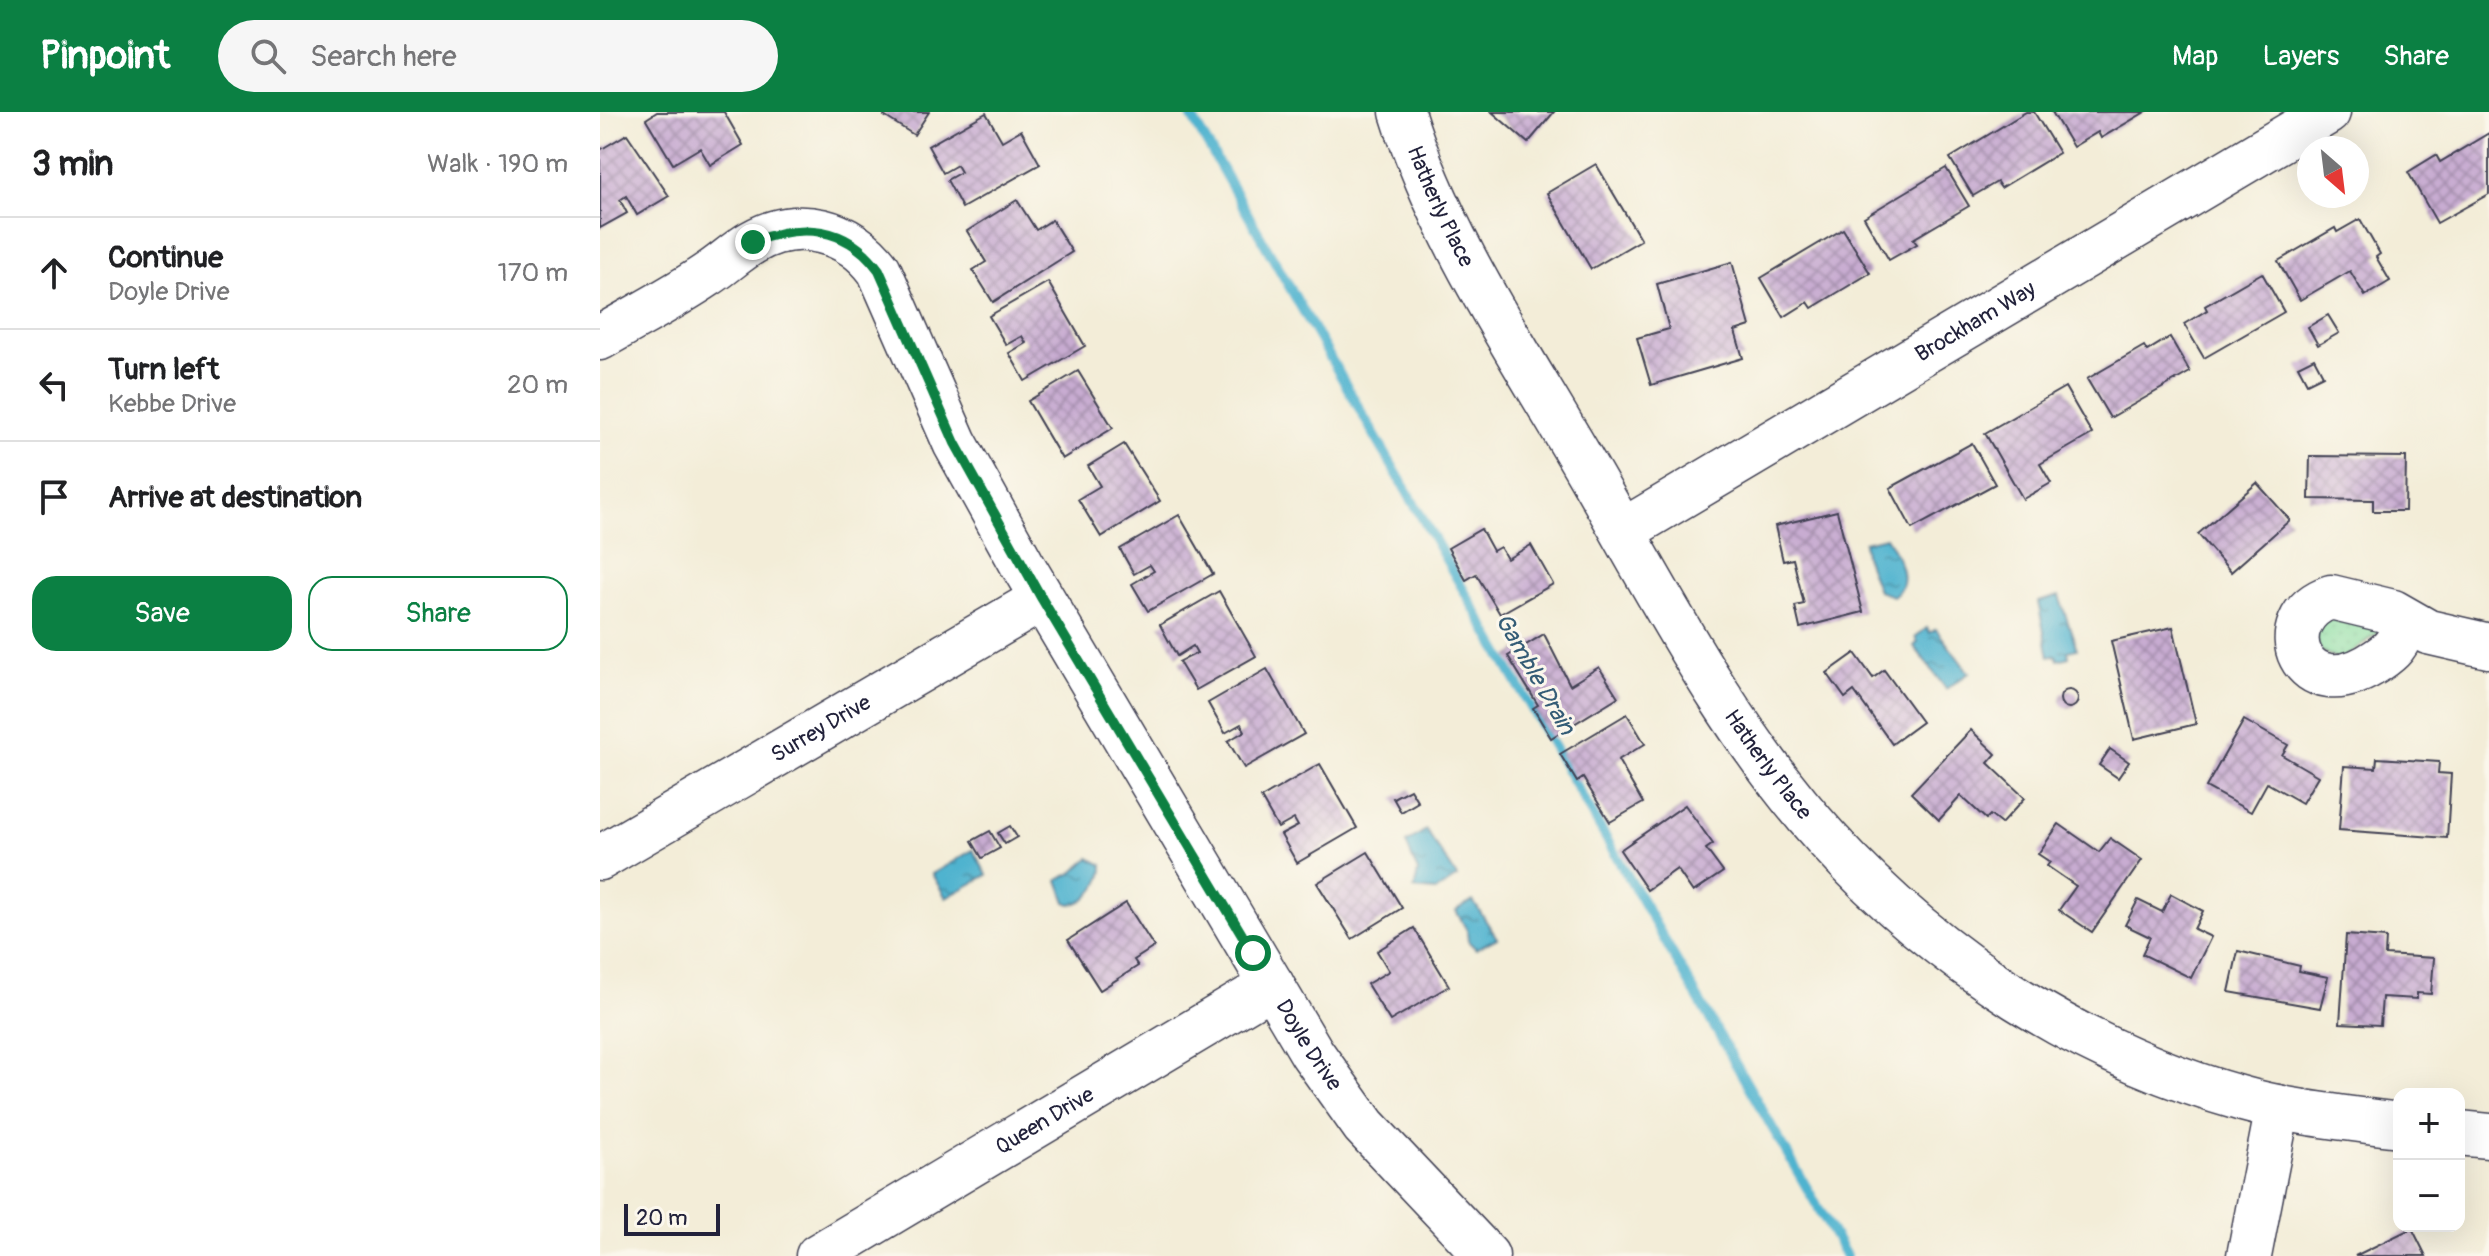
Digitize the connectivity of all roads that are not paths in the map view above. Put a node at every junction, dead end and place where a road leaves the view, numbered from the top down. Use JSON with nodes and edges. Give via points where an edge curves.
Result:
{"nodes":[{"id":1,"x":1402,"y":112,"type":"edge"},
{"id":2,"x":2328,"y":112,"type":"edge"},
{"id":3,"x":600,"y":338,"type":"edge"},
{"id":4,"x":1623,"y":531,"type":"junction"},
{"id":5,"x":1042,"y":599,"type":"junction"},
{"id":6,"x":2403,"y":632,"type":"dead end"},
{"id":7,"x":2489,"y":646,"type":"edge"},
{"id":8,"x":600,"y":858,"type":"edge"},
{"id":9,"x":1272,"y":985,"type":"junction"},
{"id":10,"x":2278,"y":1107,"type":"junction"},
{"id":11,"x":2393,"y":1124,"type":"edge"},
{"id":12,"x":2465,"y":1134,"type":"edge"},
{"id":13,"x":2489,"y":1136,"type":"edge"},
{"id":14,"x":818,"y":1256,"type":"edge"},
{"id":15,"x":1487,"y":1256,"type":"edge"},
{"id":16,"x":2249,"y":1256,"type":"edge"}],
"edges":[{"from":1,"to":4,"type":"street","name":"Hatherly Place","via":[[1437,205]]},
{"from":2,"to":4,"type":"street","name":"Brockham Way"},
{"from":3,"to":5,"type":"street","name":"Doyle Drive","via":[[753,242],[795,229],[833,233],[868,255],[879,270],[955,443]]},
{"from":4,"to":10,"type":"street","name":"Hatherly Place","via":[[1699,664],[1761,754],[1826,838],[1936,943],[2018,1002],[2141,1064]]},
{"from":5,"to":8,"type":"street","name":"Surrey Drive"},
{"from":5,"to":9,"type":"street","name":"Doyle Drive"},
{"from":6,"to":7,"type":"street"},
{"from":9,"to":14,"type":"street","name":"Queen Drive"},
{"from":9,"to":15,"type":"street","name":"Doyle Drive","via":[[1364,1126]]},
{"from":10,"to":11,"type":"street","name":"Hatherly Place"},
{"from":10,"to":16,"type":"street"},
{"from":12,"to":13,"type":"street"}]}
